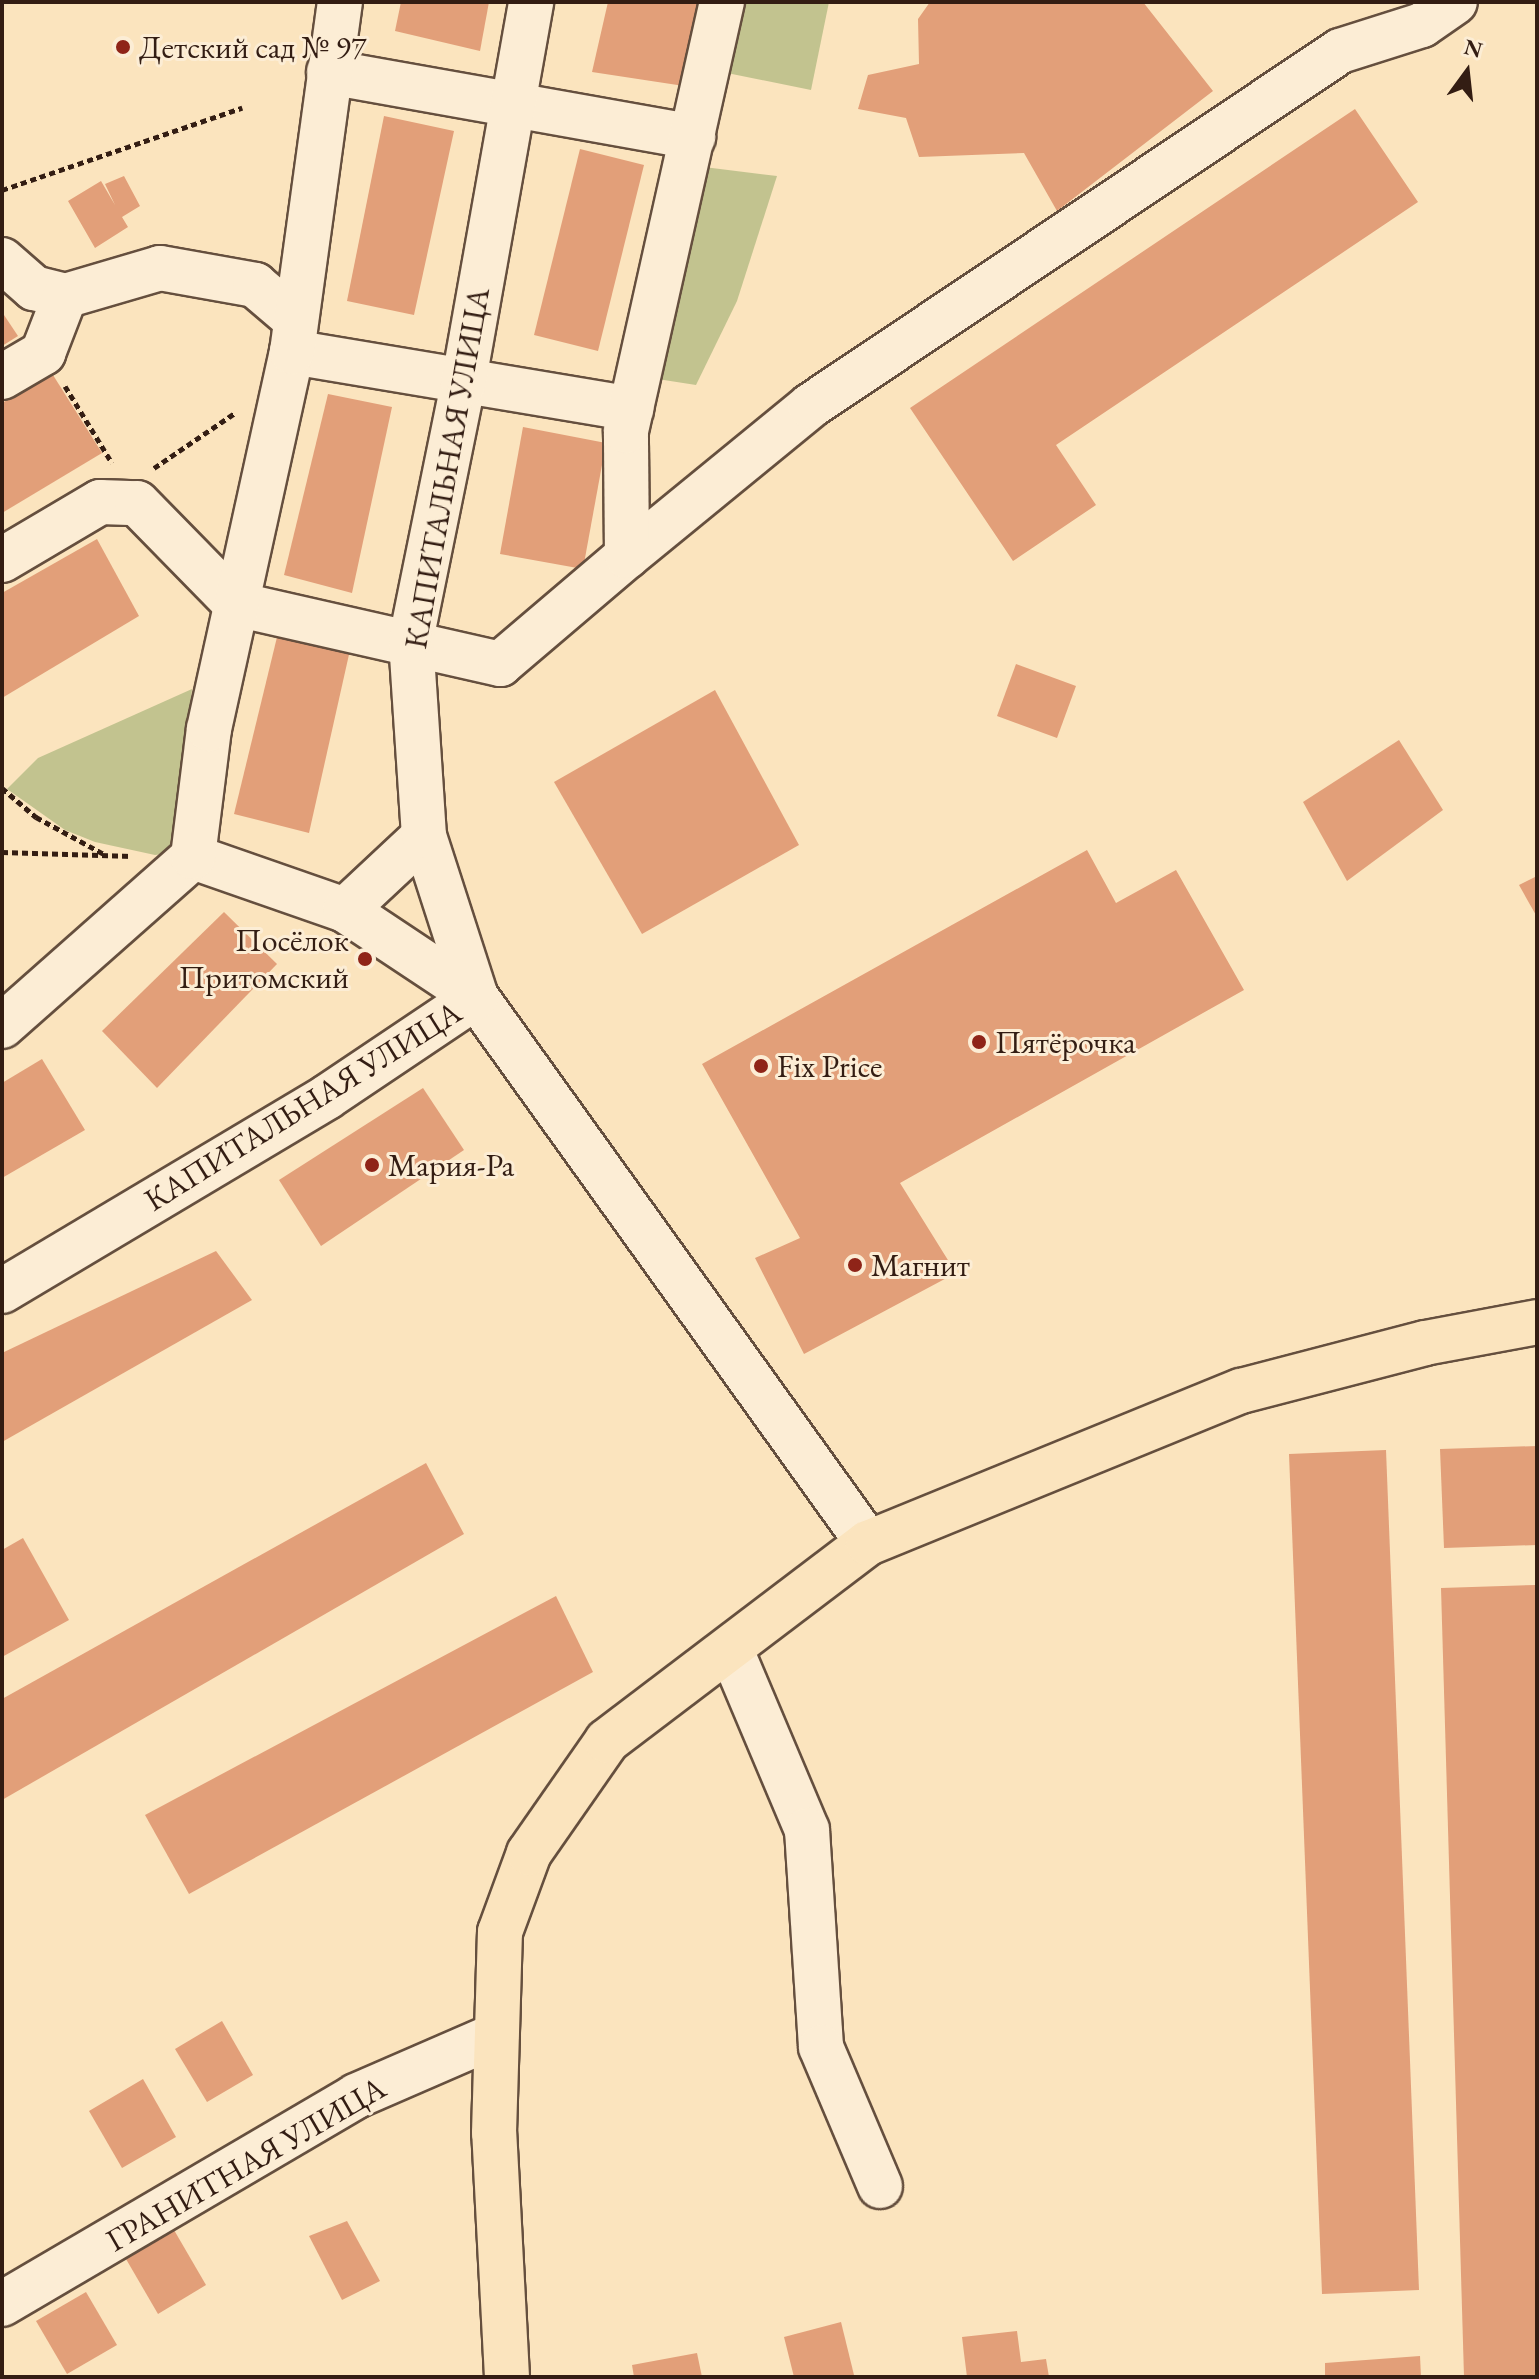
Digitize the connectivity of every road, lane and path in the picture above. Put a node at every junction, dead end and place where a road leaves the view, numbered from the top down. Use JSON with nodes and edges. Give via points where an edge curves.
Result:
{"nodes":[{"id":1,"x":340,"y":2,"type":"edge"},
{"id":2,"x":531,"y":2,"type":"edge"},
{"id":3,"x":722,"y":2,"type":"edge"},
{"id":4,"x":1455,"y":2,"type":"edge"},
{"id":5,"x":329,"y":72,"type":"junction"},
{"id":6,"x":242,"y":108,"type":"dead end"},
{"id":7,"x":510,"y":108,"type":"junction"},
{"id":8,"x":693,"y":137,"type":"junction"},
{"id":9,"x":2,"y":190,"type":"edge"},
{"id":10,"x":2,"y":260,"type":"edge"},
{"id":11,"x":65,"y":296,"type":"junction"},
{"id":12,"x":291,"y":349,"type":"junction"},
{"id":13,"x":44,"y":351,"type":"junction"},
{"id":14,"x":2,"y":377,"type":"edge"},
{"id":15,"x":463,"y":385,"type":"junction"},
{"id":16,"x":631,"y":409,"type":"junction"},
{"id":17,"x":130,"y":491,"type":"junction"},
{"id":18,"x":627,"y":556,"type":"junction"},
{"id":19,"x":2,"y":560,"type":"edge"},
{"id":20,"x":236,"y":604,"type":"junction"},
{"id":21,"x":411,"y":640,"type":"junction"},
{"id":22,"x":2,"y":788,"type":"edge"},
{"id":23,"x":424,"y":836,"type":"junction"},
{"id":24,"x":2,"y":852,"type":"edge"},
{"id":25,"x":104,"y":855,"type":"junction"},
{"id":26,"x":193,"y":857,"type":"junction"},
{"id":27,"x":345,"y":910,"type":"junction"},
{"id":28,"x":476,"y":997,"type":"junction"},
{"id":29,"x":2,"y":1026,"type":"edge"},
{"id":30,"x":2,"y":1291,"type":"edge"},
{"id":31,"x":1537,"y":1322,"type":"edge"},
{"id":32,"x":868,"y":1543,"type":"junction"},
{"id":33,"x":731,"y":1650,"type":"junction"},
{"id":34,"x":496,"y":2035,"type":"junction"},
{"id":35,"x":880,"y":2186,"type":"dead end"},
{"id":36,"x":2,"y":2304,"type":"edge"},
{"id":37,"x":507,"y":2377,"type":"edge"}],
"edges":[{"from":1,"to":5,"type":"street"},
{"from":2,"to":7,"type":"street","name":"КАПИТАЛЬНАЯ УЛИЦА"},
{"from":3,"to":8,"type":"street"},
{"from":4,"to":18,"type":"street","via":[[1422,25],[1340,51],[1301,77],[810,406]]},
{"from":5,"to":7,"type":"street"},
{"from":5,"to":12,"type":"street"},
{"from":6,"to":9,"type":"path"},
{"from":7,"to":8,"type":"street"},
{"from":7,"to":15,"type":"street","name":"КАПИТАЛЬНАЯ УЛИЦА"},
{"from":8,"to":16,"type":"street"},
{"from":10,"to":11,"type":"street","via":[[34,288]]},
{"from":11,"to":12,"type":"street","via":[[160,268],[255,285]]},
{"from":11,"to":13,"type":"street"},
{"from":12,"to":15,"type":"street"},
{"from":12,"to":17,"type":"path"},
{"from":12,"to":20,"type":"street"},
{"from":13,"to":14,"type":"street"},
{"from":13,"to":17,"type":"path"},
{"from":15,"to":16,"type":"street"},
{"from":15,"to":21,"type":"street","name":"КАПИТАЛЬНАЯ УЛИЦА"},
{"from":16,"to":18,"type":"street","via":[[626,431]]},
{"from":17,"to":19,"type":"street","via":[[100,502]]},
{"from":17,"to":20,"type":"street"},
{"from":18,"to":21,"type":"street","via":[[500,664]]},
{"from":20,"to":21,"type":"street"},
{"from":20,"to":26,"type":"street","via":[[209,729]]},
{"from":21,"to":23,"type":"street","name":"КАПИТАЛЬНАЯ УЛИЦА"},
{"from":22,"to":25,"type":"path","via":[[36,817]]},
{"from":23,"to":27,"type":"street"},
{"from":23,"to":28,"type":"street","name":"КАПИТАЛЬНАЯ УЛИЦА"},
{"from":24,"to":25,"type":"path"},
{"from":25,"to":26,"type":"path"},
{"from":26,"to":27,"type":"street","name":"КАПИТАЛЬНАЯ УЛИЦА"},
{"from":26,"to":29,"type":"street"},
{"from":27,"to":28,"type":"street","name":"КАПИТАЛЬНАЯ УЛИЦА"},
{"from":28,"to":30,"type":"street","name":"КАПИТАЛЬНАЯ УЛИЦА","via":[[338,1090]]},
{"from":28,"to":32,"type":"street"},
{"from":31,"to":32,"type":"main road","via":[[1425,1343],[1241,1391]]},
{"from":32,"to":33,"type":"main road"},
{"from":33,"to":34,"type":"main road","via":[[607,1741],[529,1853],[500,1932]]},
{"from":33,"to":35,"type":"street","via":[[807,1830],[821,2047]]},
{"from":34,"to":36,"type":"street","name":"ГРАНИТНАЯ УЛИЦА","via":[[356,2096]]},
{"from":34,"to":37,"type":"main road","via":[[494,2133]]}]}
